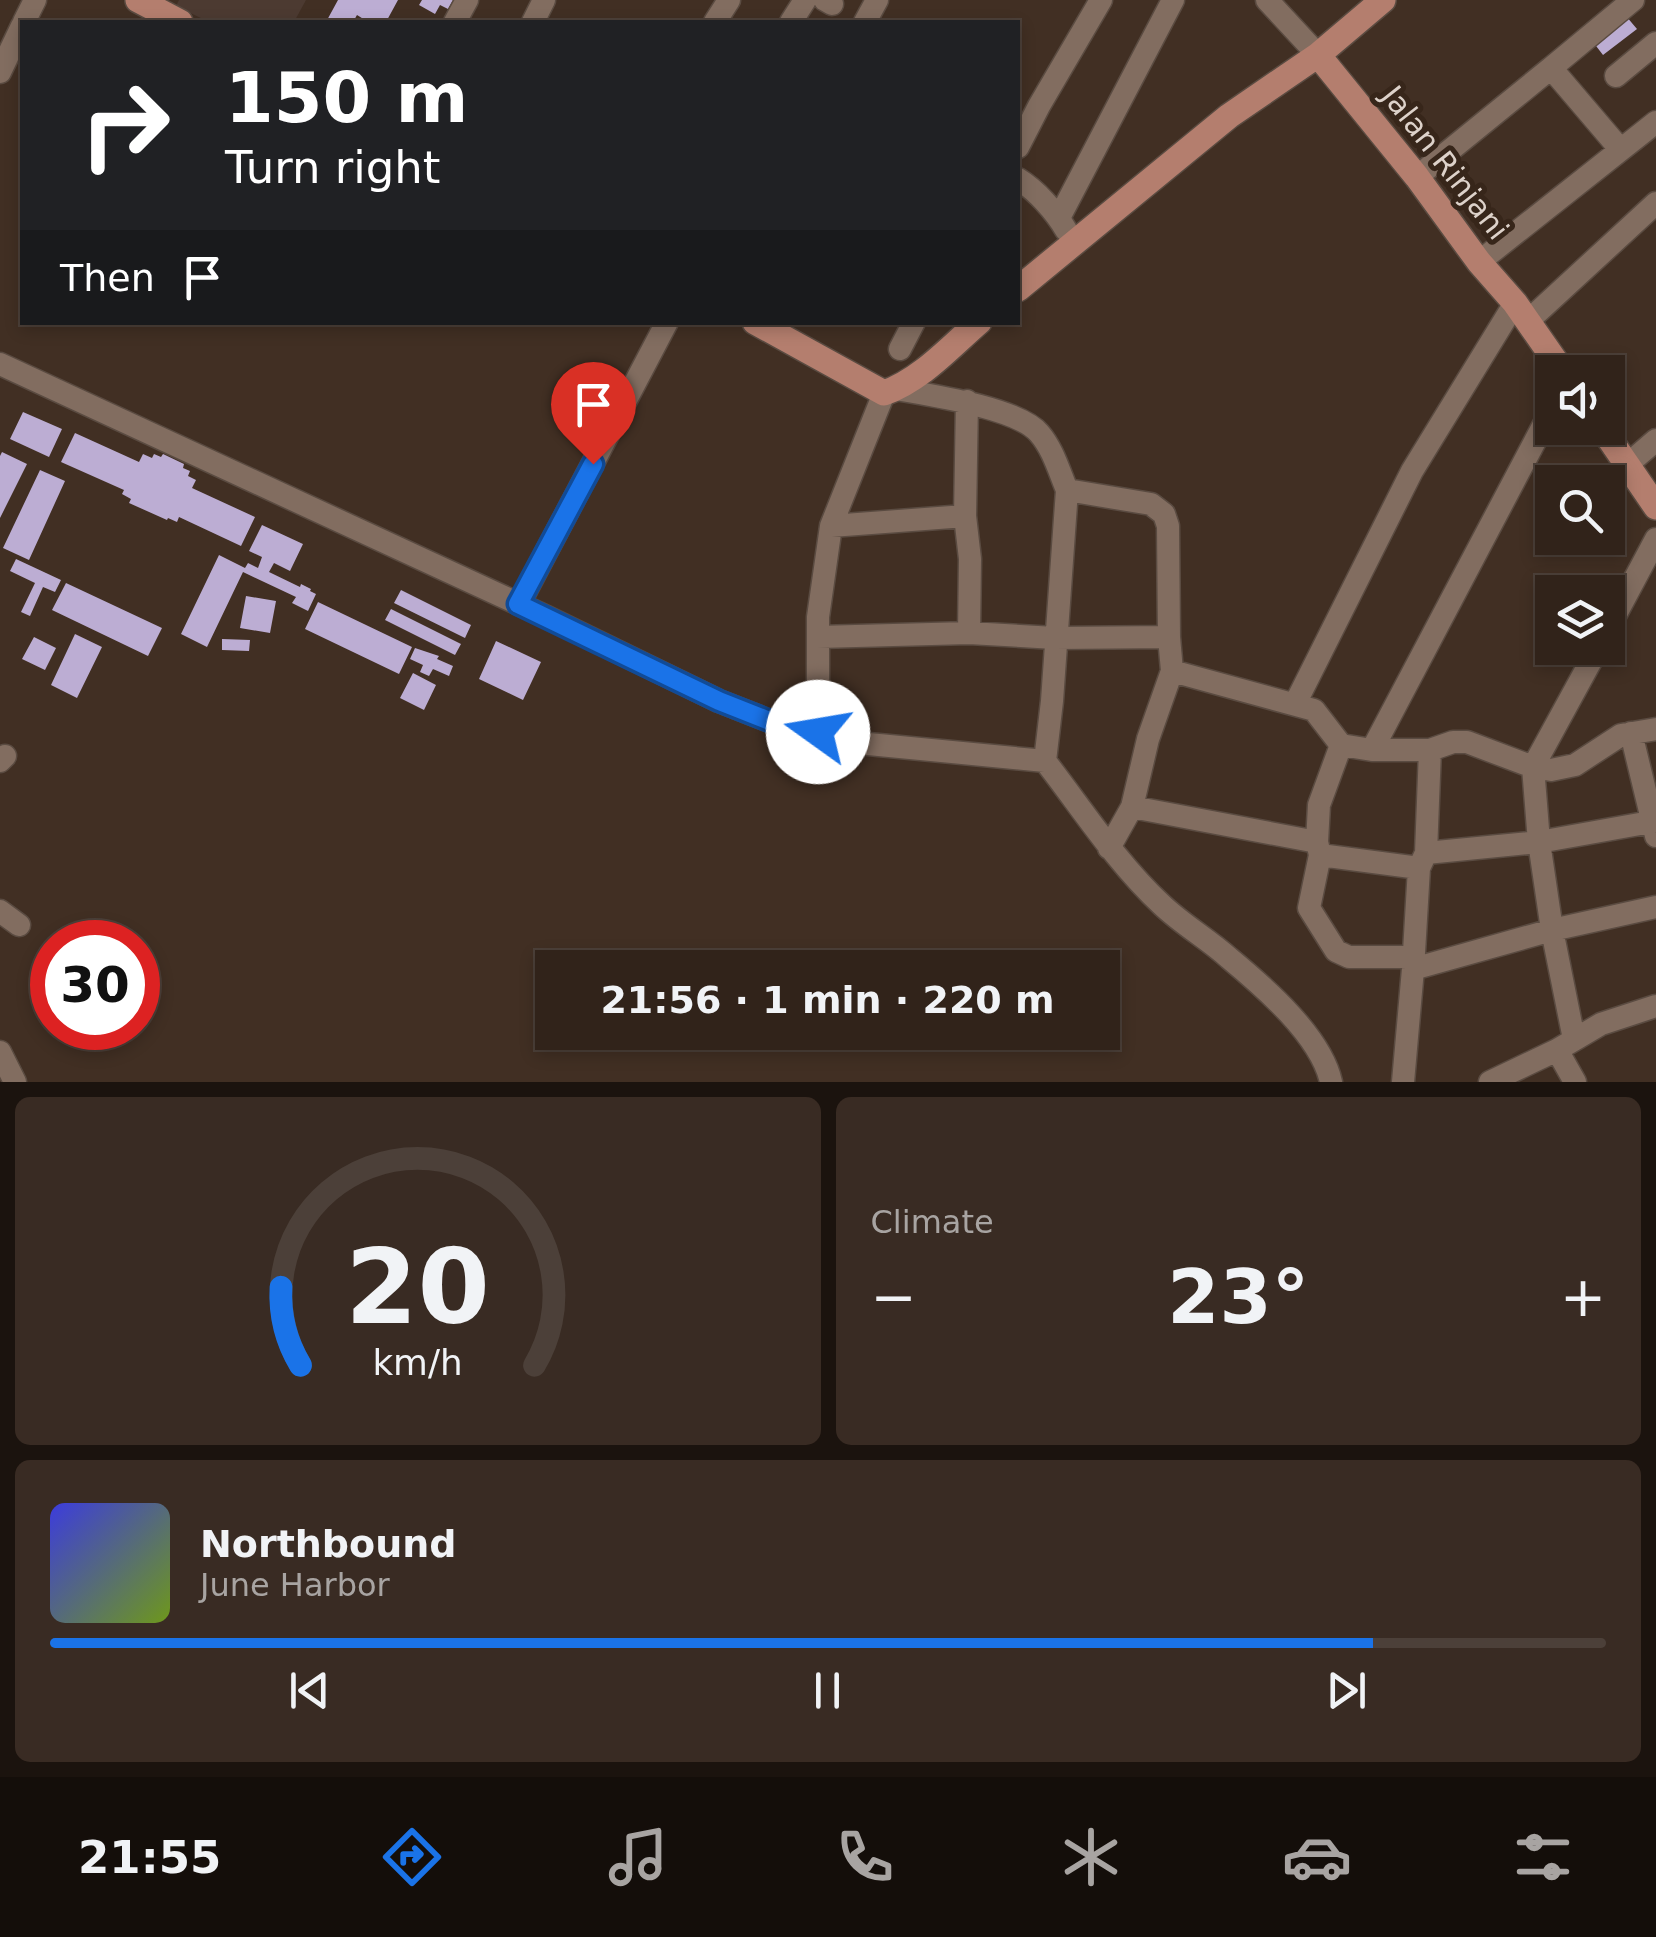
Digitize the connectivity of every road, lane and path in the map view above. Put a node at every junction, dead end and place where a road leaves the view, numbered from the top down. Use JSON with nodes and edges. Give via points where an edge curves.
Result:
{"nodes":[{"id":1,"x":138,"y":0,"type":"edge"},
{"id":2,"x":1100,"y":0,"type":"edge"},
{"id":3,"x":1173,"y":0,"type":"edge"},
{"id":4,"x":1267,"y":0,"type":"edge"},
{"id":5,"x":1383,"y":0,"type":"edge"},
{"id":6,"x":1633,"y":0,"type":"edge"},
{"id":7,"x":176,"y":20,"type":"edge"},
{"id":8,"x":20,"y":30,"type":"edge"},
{"id":9,"x":1656,"y":42,"type":"edge"},
{"id":10,"x":1318,"y":55,"type":"junction"},
{"id":11,"x":1550,"y":68,"type":"junction"},
{"id":12,"x":0,"y":72,"type":"edge"},
{"id":13,"x":1616,"y":76,"type":"dead end"},
{"id":14,"x":1656,"y":122,"type":"edge"},
{"id":15,"x":1020,"y":143,"type":"edge"},
{"id":16,"x":1620,"y":148,"type":"junction"},
{"id":17,"x":1417,"y":177,"type":"junction"},
{"id":18,"x":1020,"y":180,"type":"edge"},
{"id":19,"x":1656,"y":203,"type":"edge"},
{"id":20,"x":1059,"y":218,"type":"junction"},
{"id":21,"x":1074,"y":242,"type":"junction"},
{"id":22,"x":1479,"y":262,"type":"junction"},
{"id":23,"x":1020,"y":287,"type":"edge"},
{"id":24,"x":1521,"y":312,"type":"junction"},
{"id":25,"x":665,"y":325,"type":"edge"},
{"id":26,"x":761,"y":325,"type":"edge"},
{"id":27,"x":912,"y":325,"type":"edge"},
{"id":28,"x":976,"y":325,"type":"edge"},
{"id":29,"x":900,"y":349,"type":"dead end"},
{"id":30,"x":1551,"y":355,"type":"edge"},
{"id":31,"x":0,"y":364,"type":"edge"},
{"id":32,"x":890,"y":391,"type":"junction"},
{"id":33,"x":967,"y":401,"type":"junction"},
{"id":34,"x":1656,"y":440,"type":"edge"},
{"id":35,"x":1535,"y":441,"type":"edge"},
{"id":36,"x":1614,"y":445,"type":"edge"},
{"id":37,"x":1639,"y":481,"type":"edge"},
{"id":38,"x":1067,"y":490,"type":"junction"},
{"id":39,"x":965,"y":516,"type":"junction"},
{"id":40,"x":831,"y":526,"type":"junction"},
{"id":41,"x":1656,"y":539,"type":"edge"},
{"id":42,"x":1625,"y":598,"type":"edge"},
{"id":43,"x":518,"y":604,"type":"junction"},
{"id":44,"x":969,"y":634,"type":"junction"},
{"id":45,"x":818,"y":637,"type":"junction"},
{"id":46,"x":1055,"y":638,"type":"junction"},
{"id":47,"x":1169,"y":638,"type":"junction"},
{"id":48,"x":1588,"y":665,"type":"edge"},
{"id":49,"x":1172,"y":671,"type":"junction"},
{"id":50,"x":1295,"y":704,"type":"junction"},
{"id":51,"x":1656,"y":729,"type":"edge"},
{"id":52,"x":818,"y":732,"type":"junction"},
{"id":53,"x":1631,"y":733,"type":"junction"},
{"id":54,"x":1340,"y":744,"type":"junction"},
{"id":55,"x":1372,"y":750,"type":"junction"},
{"id":56,"x":1430,"y":750,"type":"junction"},
{"id":57,"x":1045,"y":761,"type":"junction"},
{"id":58,"x":1532,"y":766,"type":"junction"},
{"id":59,"x":1132,"y":808,"type":"junction"},
{"id":60,"x":1655,"y":826,"type":"edge"},
{"id":61,"x":1539,"y":842,"type":"junction"},
{"id":62,"x":1109,"y":848,"type":"junction"},
{"id":63,"x":1318,"y":849,"type":"junction"},
{"id":64,"x":1422,"y":861,"type":"junction"},
{"id":65,"x":1656,"y":908,"type":"edge"},
{"id":66,"x":1552,"y":930,"type":"junction"},
{"id":67,"x":1413,"y":963,"type":"junction"},
{"id":68,"x":1656,"y":1006,"type":"edge"},
{"id":69,"x":1565,"y":1044,"type":"junction"},
{"id":70,"x":0,"y":1052,"type":"edge"},
{"id":71,"x":15,"y":1082,"type":"edge"},
{"id":72,"x":1331,"y":1082,"type":"edge"},
{"id":73,"x":1402,"y":1082,"type":"edge"},
{"id":74,"x":1490,"y":1082,"type":"edge"},
{"id":75,"x":1575,"y":1082,"type":"edge"}],
"edges":[{"from":1,"to":7,"type":"main road"},
{"from":2,"to":15,"type":"street"},
{"from":3,"to":20,"type":"street"},
{"from":4,"to":10,"type":"street","name":"Jalan Rinjani"},
{"from":5,"to":10,"type":"main road"},
{"from":6,"to":11,"type":"street"},
{"from":8,"to":12,"type":"street"},
{"from":9,"to":13,"type":"street"},
{"from":10,"to":17,"type":"main road","name":"Jalan Rinjani"},
{"from":10,"to":21,"type":"main road","via":[[1229,116]]},
{"from":11,"to":16,"type":"street"},
{"from":11,"to":17,"type":"street"},
{"from":14,"to":16,"type":"street"},
{"from":16,"to":22,"type":"street"},
{"from":17,"to":22,"type":"main road","name":"Jalan Rinjani"},
{"from":18,"to":20,"type":"street"},
{"from":19,"to":24,"type":"street"},
{"from":20,"to":21,"type":"street"},
{"from":21,"to":23,"type":"main road"},
{"from":22,"to":24,"type":"main road","name":"Jalan Rinjani"},
{"from":24,"to":30,"type":"main road","name":"Jalan Rinjani"},
{"from":24,"to":50,"type":"street","via":[[1412,472]]},
{"from":25,"to":43,"type":"street"},
{"from":26,"to":32,"type":"main road"},
{"from":27,"to":29,"type":"street"},
{"from":28,"to":32,"type":"main road"},
{"from":31,"to":43,"type":"street"},
{"from":32,"to":33,"type":"street"},
{"from":32,"to":40,"type":"street"},
{"from":33,"to":38,"type":"street","via":[[1038,431]]},
{"from":33,"to":39,"type":"street"},
{"from":34,"to":37,"type":"street"},
{"from":35,"to":55,"type":"street"},
{"from":36,"to":37,"type":"main road"},
{"from":38,"to":46,"type":"street"},
{"from":38,"to":47,"type":"street","via":[[1152,504],[1164,514]]},
{"from":39,"to":40,"type":"street"},
{"from":39,"to":44,"type":"street"},
{"from":40,"to":45,"type":"street"},
{"from":41,"to":42,"type":"street"},
{"from":43,"to":52,"type":"street","via":[[719,701]]},
{"from":44,"to":45,"type":"street"},
{"from":44,"to":46,"type":"street"},
{"from":45,"to":52,"type":"street"},
{"from":46,"to":47,"type":"street"},
{"from":46,"to":57,"type":"street"},
{"from":47,"to":49,"type":"street"},
{"from":48,"to":58,"type":"street"},
{"from":49,"to":50,"type":"street"},
{"from":49,"to":59,"type":"street"},
{"from":50,"to":54,"type":"street","via":[[1314,710]]},
{"from":51,"to":53,"type":"street"},
{"from":52,"to":57,"type":"street","via":[[858,743]]},
{"from":53,"to":58,"type":"street","via":[[1575,766]]},
{"from":53,"to":60,"type":"street"},
{"from":54,"to":55,"type":"street"},
{"from":54,"to":63,"type":"street","via":[[1319,806]]},
{"from":55,"to":56,"type":"street"},
{"from":56,"to":58,"type":"street","via":[[1467,742]]},
{"from":56,"to":64,"type":"street"},
{"from":57,"to":62,"type":"street"},
{"from":58,"to":61,"type":"street"},
{"from":59,"to":62,"type":"street"},
{"from":59,"to":63,"type":"street"},
{"from":60,"to":61,"type":"street"},
{"from":61,"to":64,"type":"street"},
{"from":61,"to":66,"type":"street"},
{"from":62,"to":72,"type":"street","via":[[1163,906],[1283,1008],[1310,1038]]},
{"from":63,"to":64,"type":"street"},
{"from":63,"to":67,"type":"street","via":[[1309,908],[1336,951]]},
{"from":64,"to":67,"type":"street"},
{"from":65,"to":66,"type":"street"},
{"from":66,"to":67,"type":"street"},
{"from":66,"to":69,"type":"street"},
{"from":67,"to":73,"type":"street"},
{"from":68,"to":69,"type":"street"},
{"from":69,"to":74,"type":"street"},
{"from":69,"to":75,"type":"street"},
{"from":70,"to":71,"type":"street"}]}
